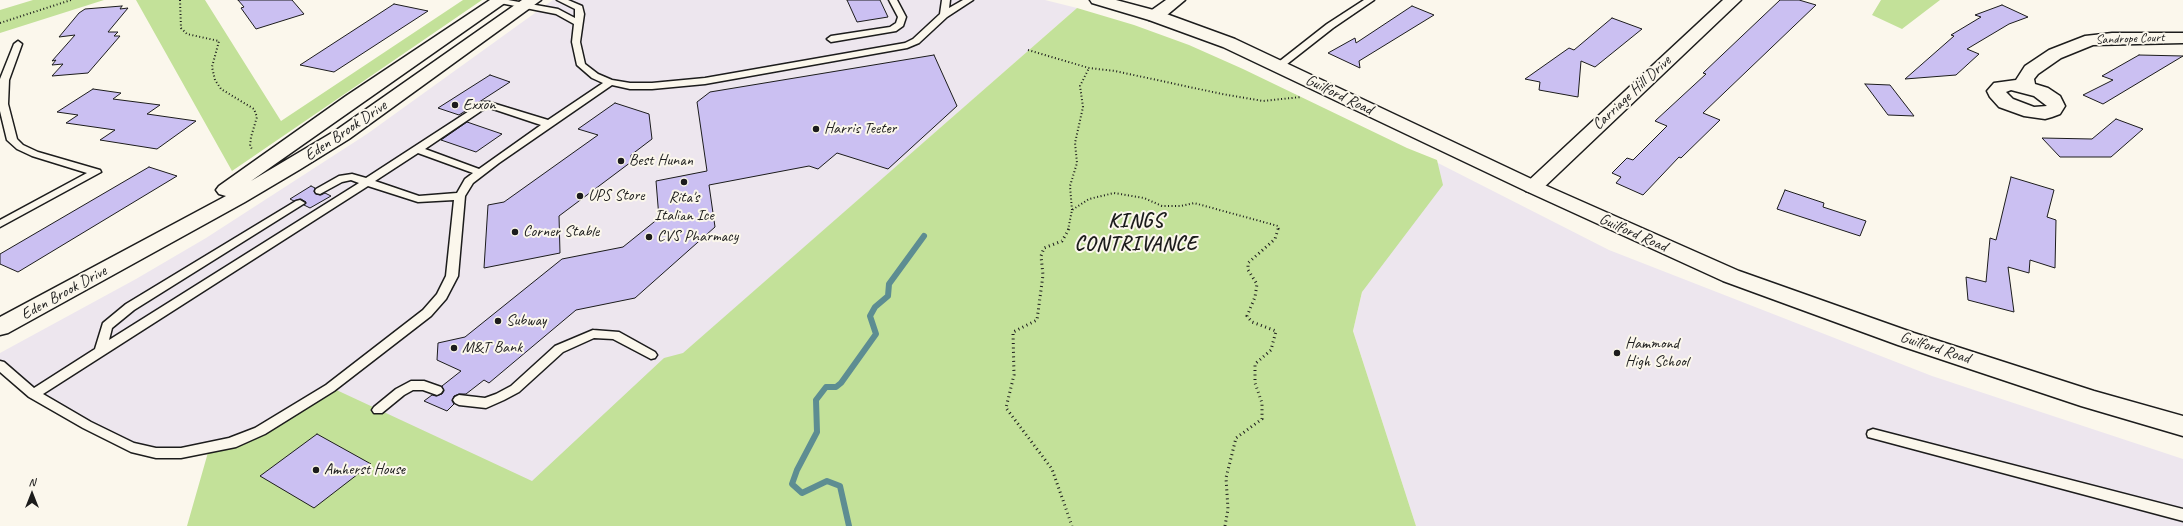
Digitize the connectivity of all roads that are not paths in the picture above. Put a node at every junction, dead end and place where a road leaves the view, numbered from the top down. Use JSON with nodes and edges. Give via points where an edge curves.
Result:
{"nodes":[{"id":1,"x":501,"y":0,"type":"edge"},
{"id":2,"x":560,"y":0,"type":"edge"},
{"id":3,"x":892,"y":0,"type":"edge"},
{"id":4,"x":946,"y":0,"type":"edge"},
{"id":5,"x":969,"y":0,"type":"edge"},
{"id":6,"x":1098,"y":0,"type":"edge"},
{"id":7,"x":1177,"y":0,"type":"edge"},
{"id":8,"x":1370,"y":0,"type":"edge"},
{"id":9,"x":1733,"y":0,"type":"edge"},
{"id":10,"x":529,"y":3,"type":"edge"},
{"id":11,"x":944,"y":15,"type":"junction"},
{"id":12,"x":1155,"y":16,"type":"junction"},
{"id":13,"x":578,"y":23,"type":"junction"},
{"id":14,"x":2183,"y":38,"type":"edge"},
{"id":15,"x":831,"y":39,"type":"dead end"},
{"id":16,"x":18,"y":44,"type":"dead end"},
{"id":17,"x":1279,"y":66,"type":"junction"},
{"id":18,"x":610,"y":82,"type":"junction"},
{"id":19,"x":2027,"y":87,"type":"dead end"},
{"id":20,"x":549,"y":124,"type":"junction"},
{"id":21,"x":417,"y":150,"type":"junction"},
{"id":22,"x":479,"y":172,"type":"junction"},
{"id":23,"x":367,"y":182,"type":"junction"},
{"id":24,"x":1533,"y":188,"type":"junction"},
{"id":25,"x":320,"y":190,"type":"dead end"},
{"id":26,"x":460,"y":196,"type":"junction"},
{"id":27,"x":300,"y":203,"type":"dead end"},
{"id":28,"x":0,"y":224,"type":"edge"},
{"id":29,"x":148,"y":246,"type":"junction"},
{"id":30,"x":0,"y":327,"type":"edge"},
{"id":31,"x":100,"y":351,"type":"junction"},
{"id":32,"x":651,"y":355,"type":"dead end"},
{"id":33,"x":0,"y":365,"type":"edge"},
{"id":34,"x":437,"y":390,"type":"dead end"},
{"id":35,"x":33,"y":394,"type":"junction"},
{"id":36,"x":460,"y":400,"type":"dead end"},
{"id":37,"x":378,"y":410,"type":"dead end"},
{"id":38,"x":2183,"y":426,"type":"edge"},
{"id":39,"x":1873,"y":434,"type":"dead end"},
{"id":40,"x":2183,"y":515,"type":"edge"}],
"edges":[{"from":1,"to":10,"type":"lane"},
{"from":1,"to":29,"type":"street","name":"Eden Brook Drive"},
{"from":2,"to":13,"type":"lane","via":[[578,8]]},
{"from":3,"to":15,"type":"lane","via":[[902,18],[900,24],[893,29]]},
{"from":4,"to":11,"type":"lane"},
{"from":5,"to":11,"type":"lane"},
{"from":6,"to":12,"type":"street","name":"Guilford Road"},
{"from":7,"to":12,"type":"street"},
{"from":8,"to":17,"type":"lane","via":[[1330,26]]},
{"from":9,"to":24,"type":"street","name":"Carriage Hill Drive"},
{"from":10,"to":13,"type":"lane","via":[[558,12]]},
{"from":10,"to":29,"type":"street","name":"Eden Brook Drive","via":[[342,135],[238,198]]},
{"from":11,"to":18,"type":"lane","via":[[916,42],[896,48],[672,85],[630,86]]},
{"from":12,"to":17,"type":"street","name":"Guilford Road","via":[[1229,43]]},
{"from":13,"to":18,"type":"lane","via":[[576,42],[582,65],[594,76]]},
{"from":14,"to":19,"type":"street","name":"Sandrope Court","via":[[2091,40],[2055,54],[2031,70],[2025,79]]},
{"from":16,"to":28,"type":"lane","via":[[4,80],[3,104],[12,140],[35,154],[96,172]]},
{"from":17,"to":24,"type":"street","name":"Guilford Road"},
{"from":18,"to":20,"type":"lane"},
{"from":20,"to":21,"type":"lane","via":[[486,104]]},
{"from":20,"to":22,"type":"lane"},
{"from":21,"to":22,"type":"lane"},
{"from":21,"to":23,"type":"lane"},
{"from":22,"to":26,"type":"lane","via":[[469,181]]},
{"from":23,"to":25,"type":"lane","via":[[352,177],[339,179]]},
{"from":23,"to":26,"type":"lane","via":[[418,198]]},
{"from":23,"to":31,"type":"lane"},
{"from":24,"to":38,"type":"street","name":"Guilford Road","via":[[1731,276],[1801,302],[2090,399]]},
{"from":26,"to":35,"type":"lane","via":[[452,276],[442,296],[427,313],[334,384],[260,431],[231,443],[207,449],[156,453],[132,447]]},
{"from":27,"to":31,"type":"lane","via":[[130,307],[107,326]]},
{"from":29,"to":30,"type":"street","name":"Eden Brook Drive"},
{"from":31,"to":35,"type":"lane"},
{"from":32,"to":36,"type":"lane","via":[[615,335],[593,334],[559,349],[514,389],[500,397],[486,403]]},
{"from":33,"to":35,"type":"lane"},
{"from":34,"to":37,"type":"lane","via":[[424,385],[411,386]]},
{"from":39,"to":40,"type":"lane"}]}
